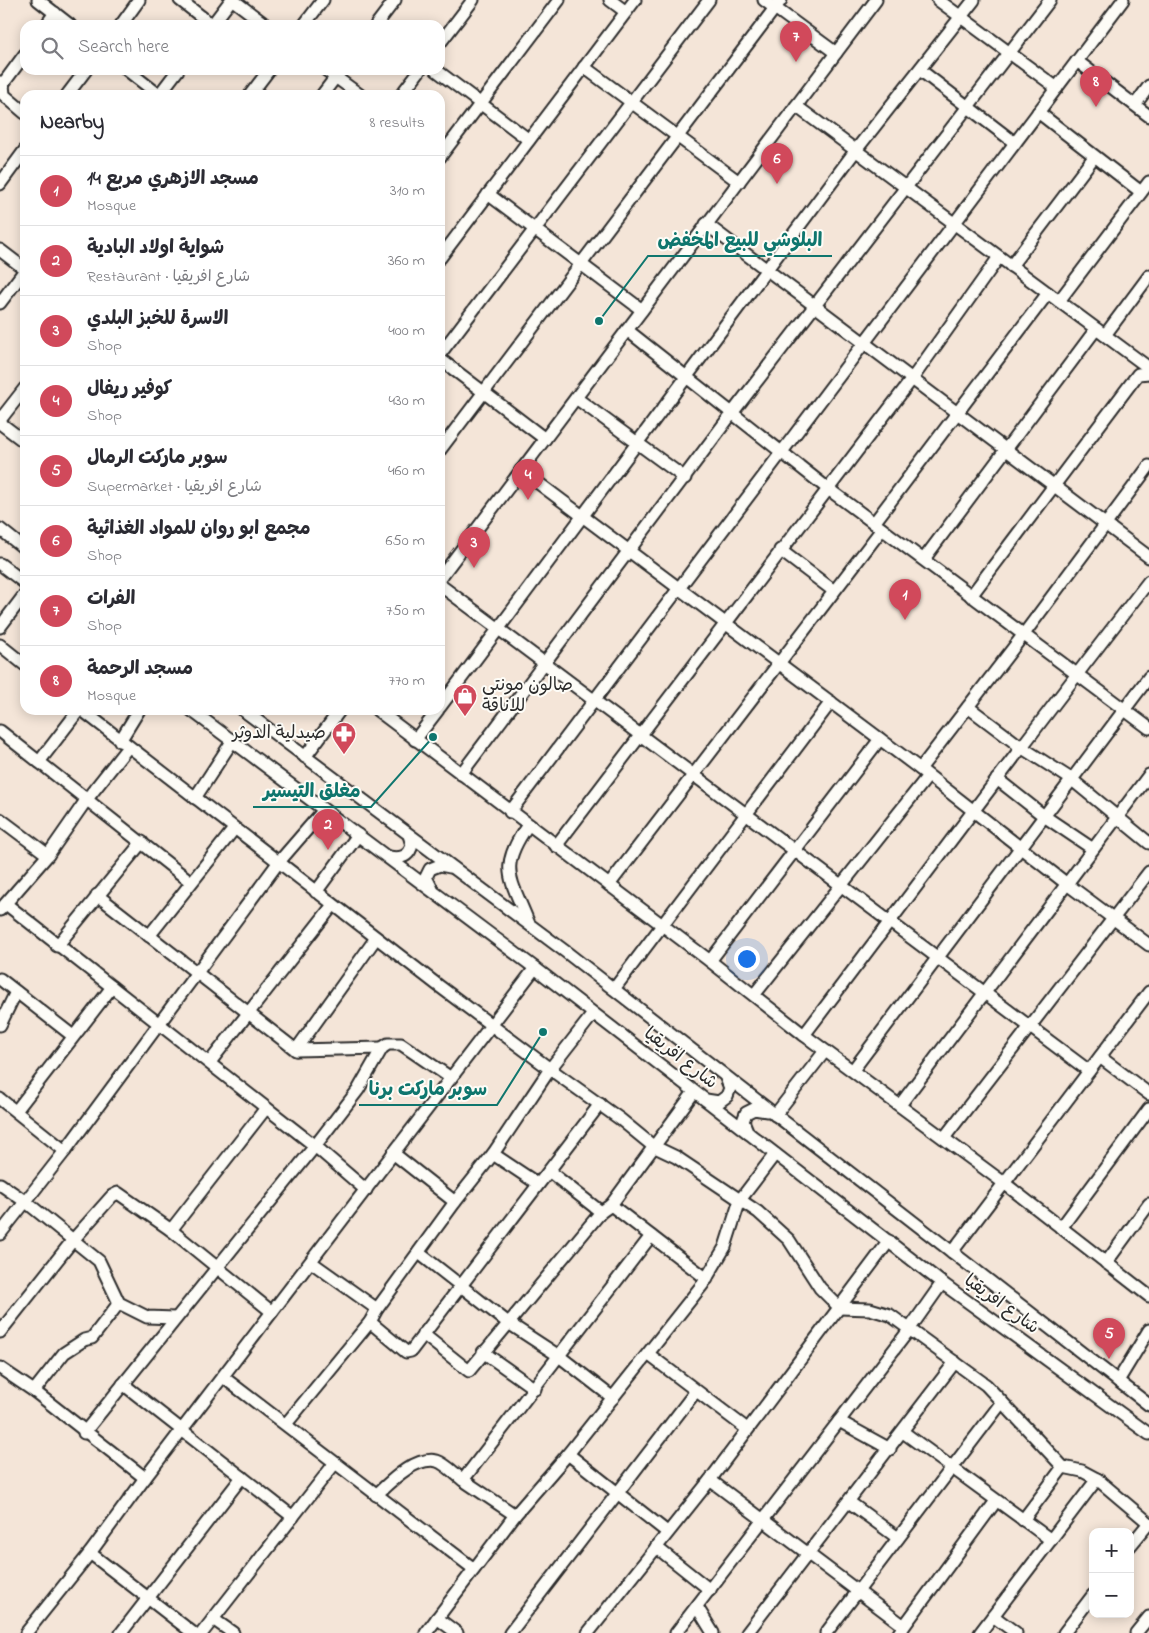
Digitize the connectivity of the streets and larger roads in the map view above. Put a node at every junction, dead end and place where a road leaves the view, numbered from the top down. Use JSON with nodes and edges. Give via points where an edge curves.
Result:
{"nodes":[{"id":1,"x":38,"y":0,"type":"edge"},
{"id":2,"x":139,"y":0,"type":"edge"},
{"id":3,"x":180,"y":0,"type":"edge"},
{"id":4,"x":232,"y":0,"type":"edge"},
{"id":5,"x":323,"y":0,"type":"edge"},
{"id":6,"x":395,"y":0,"type":"edge"},
{"id":7,"x":473,"y":0,"type":"edge"},
{"id":8,"x":559,"y":0,"type":"edge"},
{"id":9,"x":610,"y":0,"type":"edge"},
{"id":10,"x":635,"y":0,"type":"edge"},
{"id":11,"x":709,"y":0,"type":"edge"},
{"id":12,"x":764,"y":0,"type":"edge"},
{"id":13,"x":876,"y":0,"type":"edge"},
{"id":14,"x":938,"y":0,"type":"edge"},
{"id":15,"x":974,"y":0,"type":"edge"},
{"id":16,"x":1050,"y":0,"type":"edge"},
{"id":17,"x":1123,"y":0,"type":"edge"},
{"id":18,"x":778,"y":4,"type":"edge"},
{"id":19,"x":626,"y":12,"type":"junction"},
{"id":20,"x":55,"y":13,"type":"junction"},
{"id":21,"x":961,"y":16,"type":"junction"},
{"id":22,"x":50,"y":20,"type":"edge"},
{"id":23,"x":64,"y":20,"type":"edge"},
{"id":24,"x":124,"y":20,"type":"edge"},
{"id":25,"x":206,"y":20,"type":"edge"},
{"id":26,"x":216,"y":20,"type":"edge"},
{"id":27,"x":259,"y":20,"type":"edge"},
{"id":28,"x":308,"y":20,"type":"edge"},
{"id":29,"x":380,"y":20,"type":"edge"},
{"id":30,"x":445,"y":36,"type":"edge"},
{"id":31,"x":1010,"y":52,"type":"junction"},
{"id":32,"x":836,"y":53,"type":"junction"},
{"id":33,"x":20,"y":60,"type":"edge"},
{"id":34,"x":1077,"y":61,"type":"junction"},
{"id":35,"x":584,"y":67,"type":"junction"},
{"id":36,"x":920,"y":70,"type":"junction"},
{"id":37,"x":82,"y":75,"type":"edge"},
{"id":38,"x":133,"y":75,"type":"edge"},
{"id":39,"x":174,"y":75,"type":"edge"},
{"id":40,"x":265,"y":75,"type":"edge"},
{"id":41,"x":337,"y":75,"type":"edge"},
{"id":42,"x":339,"y":75,"type":"edge"},
{"id":43,"x":416,"y":75,"type":"edge"},
{"id":44,"x":443,"y":75,"type":"edge"},
{"id":45,"x":1,"y":85,"type":"edge"},
{"id":46,"x":1149,"y":86,"type":"edge"},
{"id":47,"x":1057,"y":88,"type":"junction"},
{"id":48,"x":71,"y":90,"type":"edge"},
{"id":49,"x":152,"y":90,"type":"edge"},
{"id":50,"x":163,"y":90,"type":"edge"},
{"id":51,"x":254,"y":90,"type":"edge"},
{"id":52,"x":326,"y":90,"type":"edge"},
{"id":53,"x":355,"y":90,"type":"edge"},
{"id":54,"x":405,"y":90,"type":"edge"},
{"id":55,"x":632,"y":101,"type":"junction"},
{"id":56,"x":481,"y":104,"type":"junction"},
{"id":57,"x":1135,"y":104,"type":"junction"},
{"id":58,"x":796,"y":106,"type":"junction"},
{"id":59,"x":968,"y":106,"type":"junction"},
{"id":60,"x":20,"y":109,"type":"edge"},
{"id":61,"x":1038,"y":112,"type":"junction"},
{"id":62,"x":1149,"y":116,"type":"edge"},
{"id":63,"x":678,"y":136,"type":"junction"},
{"id":64,"x":529,"y":140,"type":"junction"},
{"id":65,"x":1015,"y":143,"type":"junction"},
{"id":66,"x":445,"y":149,"type":"edge"},
{"id":67,"x":856,"y":150,"type":"junction"},
{"id":68,"x":20,"y":157,"type":"edge"},
{"id":69,"x":1094,"y":157,"type":"junction"},
{"id":70,"x":739,"y":182,"type":"junction"},
{"id":71,"x":1149,"y":182,"type":"edge"},
{"id":72,"x":0,"y":184,"type":"edge"},
{"id":73,"x":906,"y":188,"type":"junction"},
{"id":74,"x":1141,"y":192,"type":"junction"},
{"id":75,"x":488,"y":194,"type":"junction"},
{"id":76,"x":954,"y":223,"type":"junction"},
{"id":77,"x":706,"y":224,"type":"junction"},
{"id":78,"x":535,"y":228,"type":"junction"},
{"id":79,"x":0,"y":250,"type":"edge"},
{"id":80,"x":445,"y":251,"type":"edge"},
{"id":81,"x":999,"y":256,"type":"junction"},
{"id":82,"x":581,"y":264,"type":"junction"},
{"id":83,"x":20,"y":266,"type":"edge"},
{"id":84,"x":1011,"y":266,"type":"junction"},
{"id":85,"x":769,"y":270,"type":"junction"},
{"id":86,"x":1149,"y":276,"type":"edge"},
{"id":87,"x":20,"y":277,"type":"edge"},
{"id":88,"x":1048,"y":293,"type":"junction"},
{"id":89,"x":1059,"y":301,"type":"junction"},
{"id":90,"x":0,"y":303,"type":"edge"},
{"id":91,"x":815,"y":306,"type":"junction"},
{"id":92,"x":642,"y":310,"type":"junction"},
{"id":93,"x":627,"y":330,"type":"junction"},
{"id":94,"x":1100,"y":332,"type":"junction"},
{"id":95,"x":864,"y":343,"type":"junction"},
{"id":96,"x":445,"y":347,"type":"edge"},
{"id":97,"x":445,"y":363,"type":"edge"},
{"id":98,"x":1149,"y":368,"type":"edge"},
{"id":99,"x":1149,"y":373,"type":"edge"},
{"id":100,"x":688,"y":377,"type":"junction"},
{"id":101,"x":912,"y":379,"type":"junction"},
{"id":102,"x":484,"y":392,"type":"junction"},
{"id":103,"x":20,"y":395,"type":"edge"},
{"id":104,"x":576,"y":398,"type":"junction"},
{"id":105,"x":733,"y":412,"type":"junction"},
{"id":106,"x":958,"y":412,"type":"junction"},
{"id":107,"x":0,"y":422,"type":"edge"},
{"id":108,"x":20,"y":438,"type":"edge"},
{"id":109,"x":545,"y":439,"type":"junction"},
{"id":110,"x":445,"y":443,"type":"edge"},
{"id":111,"x":637,"y":444,"type":"junction"},
{"id":112,"x":1005,"y":448,"type":"junction"},
{"id":113,"x":782,"y":452,"type":"junction"},
{"id":114,"x":1149,"y":466,"type":"edge"},
{"id":115,"x":521,"y":470,"type":"junction"},
{"id":116,"x":685,"y":478,"type":"junction"},
{"id":117,"x":1055,"y":484,"type":"junction"},
{"id":118,"x":827,"y":488,"type":"junction"},
{"id":119,"x":584,"y":517,"type":"junction"},
{"id":120,"x":1106,"y":525,"type":"junction"},
{"id":121,"x":878,"y":526,"type":"junction"},
{"id":122,"x":0,"y":529,"type":"edge"},
{"id":123,"x":20,"y":545,"type":"edge"},
{"id":124,"x":780,"y":550,"type":"junction"},
{"id":125,"x":630,"y":551,"type":"junction"},
{"id":126,"x":1149,"y":557,"type":"edge"},
{"id":127,"x":924,"y":560,"type":"junction"},
{"id":128,"x":445,"y":561,"type":"edge"},
{"id":129,"x":0,"y":564,"type":"edge"},
{"id":130,"x":20,"y":579,"type":"edge"},
{"id":131,"x":1149,"y":581,"type":"edge"},
{"id":132,"x":679,"y":588,"type":"junction"},
{"id":133,"x":445,"y":589,"type":"edge"},
{"id":134,"x":834,"y":591,"type":"junction"},
{"id":135,"x":971,"y":596,"type":"junction"},
{"id":136,"x":20,"y":601,"type":"edge"},
{"id":137,"x":725,"y":623,"type":"junction"},
{"id":138,"x":0,"y":627,"type":"edge"},
{"id":139,"x":500,"y":630,"type":"junction"},
{"id":140,"x":1024,"y":634,"type":"junction"},
{"id":141,"x":0,"y":645,"type":"edge"},
{"id":142,"x":20,"y":661,"type":"edge"},
{"id":143,"x":779,"y":663,"type":"junction"},
{"id":144,"x":545,"y":664,"type":"junction"},
{"id":145,"x":1077,"y":674,"type":"junction"},
{"id":146,"x":1149,"y":677,"type":"edge"},
{"id":147,"x":594,"y":700,"type":"junction"},
{"id":148,"x":445,"y":701,"type":"edge"},
{"id":149,"x":831,"y":702,"type":"junction"},
{"id":150,"x":968,"y":707,"type":"junction"},
{"id":151,"x":1125,"y":710,"type":"junction"},
{"id":152,"x":76,"y":715,"type":"edge"},
{"id":153,"x":86,"y":715,"type":"edge"},
{"id":154,"x":137,"y":715,"type":"edge"},
{"id":155,"x":198,"y":715,"type":"edge"},
{"id":156,"x":250,"y":715,"type":"edge"},
{"id":157,"x":336,"y":715,"type":"edge"},
{"id":158,"x":383,"y":715,"type":"edge"},
{"id":159,"x":434,"y":715,"type":"edge"},
{"id":160,"x":1149,"y":728,"type":"edge"},
{"id":161,"x":1,"y":733,"type":"edge"},
{"id":162,"x":641,"y":735,"type":"junction"},
{"id":163,"x":880,"y":739,"type":"junction"},
{"id":164,"x":233,"y":740,"type":"junction"},
{"id":165,"x":415,"y":740,"type":"junction"},
{"id":166,"x":124,"y":744,"type":"junction"},
{"id":167,"x":1021,"y":746,"type":"junction"},
{"id":168,"x":305,"y":757,"type":"junction"},
{"id":169,"x":39,"y":762,"type":"junction"},
{"id":170,"x":924,"y":772,"type":"junction"},
{"id":171,"x":461,"y":774,"type":"junction"},
{"id":172,"x":693,"y":774,"type":"junction"},
{"id":173,"x":1149,"y":775,"type":"edge"},
{"id":174,"x":997,"y":779,"type":"junction"},
{"id":175,"x":1071,"y":779,"type":"junction"},
{"id":176,"x":195,"y":798,"type":"junction"},
{"id":177,"x":88,"y":799,"type":"junction"},
{"id":178,"x":323,"y":811,"type":"junction"},
{"id":179,"x":510,"y":812,"type":"junction"},
{"id":180,"x":974,"y":812,"type":"junction"},
{"id":181,"x":745,"y":813,"type":"junction"},
{"id":182,"x":1044,"y":816,"type":"junction"},
{"id":183,"x":1118,"y":817,"type":"junction"},
{"id":184,"x":0,"y":820,"type":"edge"},
{"id":185,"x":528,"y":826,"type":"junction"},
{"id":186,"x":234,"y":829,"type":"junction"},
{"id":187,"x":358,"y":835,"type":"junction"},
{"id":188,"x":409,"y":835,"type":"junction"},
{"id":189,"x":142,"y":842,"type":"junction"},
{"id":190,"x":1149,"y":843,"type":"edge"},
{"id":191,"x":556,"y":846,"type":"junction"},
{"id":192,"x":1020,"y":848,"type":"junction"},
{"id":193,"x":1093,"y":849,"type":"junction"},
{"id":194,"x":795,"y":850,"type":"junction"},
{"id":195,"x":48,"y":856,"type":"junction"},
{"id":196,"x":389,"y":857,"type":"junction"},
{"id":197,"x":278,"y":863,"type":"junction"},
{"id":198,"x":452,"y":867,"type":"junction"},
{"id":199,"x":1149,"y":872,"type":"edge"},
{"id":200,"x":191,"y":882,"type":"junction"},
{"id":201,"x":1067,"y":884,"type":"junction"},
{"id":202,"x":609,"y":885,"type":"junction"},
{"id":203,"x":842,"y":885,"type":"junction"},
{"id":204,"x":316,"y":892,"type":"junction"},
{"id":205,"x":434,"y":892,"type":"junction"},
{"id":206,"x":96,"y":895,"type":"junction"},
{"id":207,"x":332,"y":905,"type":"junction"},
{"id":208,"x":3,"y":907,"type":"edge"},
{"id":209,"x":1113,"y":919,"type":"junction"},
{"id":210,"x":890,"y":922,"type":"junction"},
{"id":211,"x":530,"y":925,"type":"junction"},
{"id":212,"x":661,"y":925,"type":"junction"},
{"id":213,"x":149,"y":936,"type":"junction"},
{"id":214,"x":376,"y":938,"type":"junction"},
{"id":215,"x":1149,"y":945,"type":"edge"},
{"id":216,"x":57,"y":946,"type":"junction"},
{"id":217,"x":938,"y":957,"type":"junction"},
{"id":218,"x":710,"y":961,"type":"junction"},
{"id":219,"x":535,"y":968,"type":"junction"},
{"id":220,"x":198,"y":974,"type":"junction"},
{"id":221,"x":0,"y":979,"type":"edge"},
{"id":222,"x":112,"y":988,"type":"junction"},
{"id":223,"x":614,"y":989,"type":"junction"},
{"id":224,"x":16,"y":992,"type":"junction"},
{"id":225,"x":1149,"y":992,"type":"edge"},
{"id":226,"x":985,"y":993,"type":"junction"},
{"id":227,"x":754,"y":995,"type":"junction"},
{"id":228,"x":248,"y":1013,"type":"junction"},
{"id":229,"x":593,"y":1014,"type":"junction"},
{"id":230,"x":160,"y":1023,"type":"junction"},
{"id":231,"x":0,"y":1025,"type":"edge"},
{"id":232,"x":491,"y":1025,"type":"junction"},
{"id":233,"x":1030,"y":1027,"type":"junction"},
{"id":234,"x":804,"y":1035,"type":"junction"},
{"id":235,"x":73,"y":1036,"type":"junction"},
{"id":236,"x":382,"y":1048,"type":"junction"},
{"id":237,"x":296,"y":1050,"type":"junction"},
{"id":238,"x":825,"y":1051,"type":"junction"},
{"id":239,"x":1100,"y":1057,"type":"junction"},
{"id":240,"x":210,"y":1062,"type":"junction"},
{"id":241,"x":550,"y":1070,"type":"junction"},
{"id":242,"x":852,"y":1070,"type":"junction"},
{"id":243,"x":1089,"y":1071,"type":"junction"},
{"id":244,"x":724,"y":1076,"type":"junction"},
{"id":245,"x":450,"y":1078,"type":"junction"},
{"id":246,"x":1149,"y":1094,"type":"edge"},
{"id":247,"x":698,"y":1095,"type":"junction"},
{"id":248,"x":0,"y":1099,"type":"edge"},
{"id":249,"x":600,"y":1104,"type":"junction"},
{"id":250,"x":900,"y":1105,"type":"junction"},
{"id":251,"x":266,"y":1108,"type":"junction"},
{"id":252,"x":1149,"y":1109,"type":"edge"},
{"id":253,"x":16,"y":1111,"type":"junction"},
{"id":254,"x":773,"y":1114,"type":"junction"},
{"id":255,"x":752,"y":1136,"type":"junction"},
{"id":256,"x":944,"y":1138,"type":"junction"},
{"id":257,"x":315,"y":1146,"type":"junction"},
{"id":258,"x":653,"y":1146,"type":"junction"},
{"id":259,"x":65,"y":1151,"type":"junction"},
{"id":260,"x":393,"y":1153,"type":"junction"},
{"id":261,"x":493,"y":1154,"type":"junction"},
{"id":262,"x":775,"y":1154,"type":"junction"},
{"id":263,"x":550,"y":1172,"type":"junction"},
{"id":264,"x":1004,"y":1183,"type":"junction"},
{"id":265,"x":0,"y":1184,"type":"edge"},
{"id":266,"x":538,"y":1184,"type":"junction"},
{"id":267,"x":366,"y":1190,"type":"junction"},
{"id":268,"x":740,"y":1200,"type":"junction"},
{"id":269,"x":26,"y":1202,"type":"junction"},
{"id":270,"x":455,"y":1202,"type":"junction"},
{"id":271,"x":1149,"y":1204,"type":"edge"},
{"id":272,"x":611,"y":1205,"type":"junction"},
{"id":273,"x":600,"y":1212,"type":"junction"},
{"id":274,"x":1061,"y":1228,"type":"junction"},
{"id":275,"x":171,"y":1230,"type":"junction"},
{"id":276,"x":0,"y":1234,"type":"edge"},
{"id":277,"x":651,"y":1236,"type":"junction"},
{"id":278,"x":73,"y":1240,"type":"junction"},
{"id":279,"x":889,"y":1241,"type":"junction"},
{"id":280,"x":952,"y":1252,"type":"junction"},
{"id":281,"x":418,"y":1253,"type":"junction"},
{"id":282,"x":311,"y":1262,"type":"junction"},
{"id":283,"x":1106,"y":1263,"type":"junction"},
{"id":284,"x":216,"y":1269,"type":"junction"},
{"id":285,"x":707,"y":1279,"type":"junction"},
{"id":286,"x":942,"y":1283,"type":"junction"},
{"id":287,"x":461,"y":1286,"type":"junction"},
{"id":288,"x":1149,"y":1296,"type":"edge"},
{"id":289,"x":119,"y":1303,"type":"junction"},
{"id":290,"x":840,"y":1308,"type":"junction"},
{"id":291,"x":377,"y":1309,"type":"junction"},
{"id":292,"x":272,"y":1312,"type":"junction"},
{"id":293,"x":176,"y":1318,"type":"junction"},
{"id":294,"x":370,"y":1322,"type":"junction"},
{"id":295,"x":507,"y":1322,"type":"junction"},
{"id":296,"x":909,"y":1330,"type":"junction"},
{"id":297,"x":1149,"y":1330,"type":"edge"},
{"id":298,"x":0,"y":1332,"type":"edge"},
{"id":299,"x":423,"y":1334,"type":"junction"},
{"id":300,"x":483,"y":1352,"type":"junction"},
{"id":301,"x":648,"y":1354,"type":"junction"},
{"id":302,"x":558,"y":1356,"type":"junction"},
{"id":303,"x":955,"y":1362,"type":"junction"},
{"id":304,"x":0,"y":1368,"type":"edge"},
{"id":305,"x":223,"y":1377,"type":"junction"},
{"id":306,"x":1118,"y":1381,"type":"junction"},
{"id":307,"x":123,"y":1384,"type":"junction"},
{"id":308,"x":535,"y":1389,"type":"junction"},
{"id":309,"x":34,"y":1391,"type":"junction"},
{"id":310,"x":696,"y":1391,"type":"junction"},
{"id":311,"x":613,"y":1398,"type":"junction"},
{"id":312,"x":1002,"y":1402,"type":"junction"},
{"id":313,"x":1149,"y":1404,"type":"edge"},
{"id":314,"x":839,"y":1421,"type":"junction"},
{"id":315,"x":286,"y":1424,"type":"junction"},
{"id":316,"x":182,"y":1430,"type":"junction"},
{"id":317,"x":747,"y":1430,"type":"junction"},
{"id":318,"x":903,"y":1432,"type":"junction"},
{"id":319,"x":84,"y":1433,"type":"junction"},
{"id":320,"x":1149,"y":1434,"type":"edge"},
{"id":321,"x":890,"y":1449,"type":"junction"},
{"id":322,"x":568,"y":1454,"type":"junction"},
{"id":323,"x":335,"y":1463,"type":"junction"},
{"id":324,"x":1063,"y":1467,"type":"junction"},
{"id":325,"x":951,"y":1469,"type":"junction"},
{"id":326,"x":145,"y":1478,"type":"junction"},
{"id":327,"x":242,"y":1478,"type":"junction"},
{"id":328,"x":463,"y":1480,"type":"junction"},
{"id":329,"x":710,"y":1480,"type":"junction"},
{"id":330,"x":1098,"y":1480,"type":"junction"},
{"id":331,"x":616,"y":1493,"type":"junction"},
{"id":332,"x":376,"y":1495,"type":"junction"},
{"id":333,"x":996,"y":1501,"type":"junction"},
{"id":334,"x":849,"y":1502,"type":"junction"},
{"id":335,"x":515,"y":1515,"type":"junction"},
{"id":336,"x":293,"y":1517,"type":"junction"},
{"id":337,"x":764,"y":1520,"type":"junction"},
{"id":338,"x":1023,"y":1520,"type":"junction"},
{"id":339,"x":1149,"y":1523,"type":"edge"},
{"id":340,"x":668,"y":1532,"type":"junction"},
{"id":341,"x":898,"y":1538,"type":"junction"},
{"id":342,"x":1051,"y":1540,"type":"junction"},
{"id":343,"x":1134,"y":1541,"type":"edge"},
{"id":344,"x":656,"y":1547,"type":"junction"},
{"id":345,"x":90,"y":1553,"type":"junction"},
{"id":346,"x":808,"y":1555,"type":"junction"},
{"id":347,"x":474,"y":1569,"type":"junction"},
{"id":348,"x":710,"y":1590,"type":"junction"},
{"id":349,"x":857,"y":1592,"type":"junction"},
{"id":350,"x":148,"y":1599,"type":"junction"},
{"id":351,"x":1089,"y":1600,"type":"edge"},
{"id":352,"x":697,"y":1607,"type":"junction"},
{"id":353,"x":993,"y":1616,"type":"junction"},
{"id":354,"x":1149,"y":1617,"type":"edge"},
{"id":355,"x":436,"y":1618,"type":"junction"},
{"id":356,"x":214,"y":1619,"type":"junction"},
{"id":357,"x":901,"y":1630,"type":"edge"},
{"id":358,"x":26,"y":1633,"type":"edge"},
{"id":359,"x":121,"y":1633,"type":"edge"},
{"id":360,"x":193,"y":1633,"type":"edge"},
{"id":361,"x":202,"y":1633,"type":"edge"},
{"id":362,"x":233,"y":1633,"type":"edge"},
{"id":363,"x":426,"y":1633,"type":"edge"},
{"id":364,"x":457,"y":1633,"type":"edge"},
{"id":365,"x":510,"y":1633,"type":"edge"},
{"id":366,"x":588,"y":1633,"type":"edge"},
{"id":367,"x":676,"y":1633,"type":"edge"},
{"id":368,"x":712,"y":1633,"type":"edge"},
{"id":369,"x":747,"y":1633,"type":"edge"},
{"id":370,"x":826,"y":1633,"type":"edge"},
{"id":371,"x":980,"y":1633,"type":"edge"},
{"id":372,"x":1016,"y":1633,"type":"edge"},
{"id":373,"x":1064,"y":1633,"type":"edge"},
{"id":374,"x":1136,"y":1633,"type":"edge"}],
"edges":[{"from":1,"to":20,"type":"street"},
{"from":2,"to":24,"type":"street"},
{"from":3,"to":25,"type":"street"},
{"from":4,"to":26,"type":"street"},
{"from":4,"to":27,"type":"street"},
{"from":5,"to":28,"type":"street"},
{"from":6,"to":29,"type":"street"},
{"from":7,"to":30,"type":"street"},
{"from":8,"to":56,"type":"street"},
{"from":9,"to":19,"type":"street"},
{"from":10,"to":19,"type":"street"},
{"from":11,"to":55,"type":"street"},
{"from":12,"to":18,"type":"street"},
{"from":13,"to":32,"type":"street"},
{"from":14,"to":21,"type":"street"},
{"from":15,"to":21,"type":"street"},
{"from":16,"to":31,"type":"street"},
{"from":17,"to":34,"type":"street"},
{"from":18,"to":32,"type":"street"},
{"from":18,"to":63,"type":"street"},
{"from":19,"to":35,"type":"street"},
{"from":20,"to":22,"type":"street"},
{"from":20,"to":23,"type":"street"},
{"from":21,"to":31,"type":"street"},
{"from":21,"to":36,"type":"street"},
{"from":31,"to":47,"type":"street"},
{"from":31,"to":59,"type":"street"},
{"from":32,"to":58,"type":"street"},
{"from":33,"to":45,"type":"street"},
{"from":34,"to":47,"type":"street"},
{"from":34,"to":57,"type":"street"},
{"from":35,"to":55,"type":"street"},
{"from":35,"to":64,"type":"street"},
{"from":36,"to":59,"type":"street"},
{"from":36,"to":67,"type":"street"},
{"from":37,"to":48,"type":"street"},
{"from":38,"to":49,"type":"street"},
{"from":39,"to":50,"type":"street"},
{"from":40,"to":51,"type":"street"},
{"from":41,"to":52,"type":"street"},
{"from":42,"to":53,"type":"street"},
{"from":43,"to":54,"type":"street"},
{"from":44,"to":56,"type":"street"},
{"from":45,"to":60,"type":"street","via":[[4,95]]},
{"from":46,"to":57,"type":"street"},
{"from":47,"to":61,"type":"street"},
{"from":55,"to":63,"type":"street"},
{"from":55,"to":78,"type":"street"},
{"from":56,"to":64,"type":"street"},
{"from":56,"to":66,"type":"street"},
{"from":57,"to":62,"type":"street"},
{"from":58,"to":67,"type":"street"},
{"from":58,"to":70,"type":"street"},
{"from":59,"to":65,"type":"street"},
{"from":59,"to":73,"type":"street"},
{"from":61,"to":65,"type":"street"},
{"from":61,"to":69,"type":"street"},
{"from":63,"to":70,"type":"street"},
{"from":63,"to":82,"type":"street"},
{"from":64,"to":75,"type":"street"},
{"from":65,"to":76,"type":"street"},
{"from":67,"to":73,"type":"street"},
{"from":67,"to":85,"type":"street"},
{"from":68,"to":72,"type":"street"},
{"from":69,"to":74,"type":"street"},
{"from":69,"to":84,"type":"street"},
{"from":70,"to":77,"type":"street"},
{"from":71,"to":74,"type":"street"},
{"from":73,"to":76,"type":"street"},
{"from":73,"to":91,"type":"street"},
{"from":74,"to":89,"type":"street"},
{"from":75,"to":78,"type":"street"},
{"from":75,"to":80,"type":"street"},
{"from":76,"to":81,"type":"street"},
{"from":76,"to":95,"type":"street"},
{"from":77,"to":85,"type":"street"},
{"from":77,"to":92,"type":"street"},
{"from":78,"to":82,"type":"street"},
{"from":78,"to":96,"type":"street"},
{"from":79,"to":83,"type":"street"},
{"from":81,"to":84,"type":"street"},
{"from":81,"to":101,"type":"street"},
{"from":82,"to":92,"type":"street"},
{"from":82,"to":102,"type":"street"},
{"from":84,"to":88,"type":"street"},
{"from":85,"to":91,"type":"street"},
{"from":85,"to":100,"type":"street"},
{"from":86,"to":94,"type":"street"},
{"from":87,"to":90,"type":"street"},
{"from":88,"to":89,"type":"street"},
{"from":88,"to":106,"type":"street"},
{"from":89,"to":94,"type":"street"},
{"from":91,"to":95,"type":"street"},
{"from":91,"to":105,"type":"street"},
{"from":92,"to":93,"type":"street"},
{"from":93,"to":100,"type":"street"},
{"from":93,"to":104,"type":"street"},
{"from":94,"to":98,"type":"street"},
{"from":94,"to":112,"type":"street"},
{"from":95,"to":101,"type":"street"},
{"from":95,"to":113,"type":"street"},
{"from":97,"to":102,"type":"street"},
{"from":99,"to":117,"type":"street","via":[[1138,374]]},
{"from":100,"to":105,"type":"street"},
{"from":100,"to":111,"type":"street"},
{"from":101,"to":106,"type":"street"},
{"from":101,"to":118,"type":"street"},
{"from":102,"to":109,"type":"street"},
{"from":102,"to":110,"type":"street"},
{"from":103,"to":107,"type":"street"},
{"from":104,"to":109,"type":"street"},
{"from":104,"to":111,"type":"street"},
{"from":105,"to":113,"type":"street"},
{"from":105,"to":116,"type":"street"},
{"from":106,"to":112,"type":"street"},
{"from":106,"to":121,"type":"street"},
{"from":107,"to":108,"type":"street"},
{"from":109,"to":115,"type":"street"},
{"from":111,"to":116,"type":"street"},
{"from":111,"to":119,"type":"street"},
{"from":112,"to":117,"type":"street"},
{"from":112,"to":127,"type":"street"},
{"from":113,"to":118,"type":"street"},
{"from":113,"to":132,"type":"street"},
{"from":114,"to":120,"type":"street"},
{"from":115,"to":119,"type":"street"},
{"from":115,"to":128,"type":"street"},
{"from":116,"to":125,"type":"street"},
{"from":117,"to":120,"type":"street"},
{"from":117,"to":135,"type":"street"},
{"from":118,"to":121,"type":"street"},
{"from":118,"to":124,"type":"street"},
{"from":119,"to":125,"type":"street"},
{"from":119,"to":139,"type":"street"},
{"from":120,"to":126,"type":"street"},
{"from":120,"to":140,"type":"street"},
{"from":121,"to":127,"type":"street"},
{"from":121,"to":134,"type":"street"},
{"from":122,"to":123,"type":"street"},
{"from":124,"to":134,"type":"street"},
{"from":124,"to":137,"type":"street"},
{"from":125,"to":132,"type":"street"},
{"from":125,"to":144,"type":"street"},
{"from":127,"to":135,"type":"street"},
{"from":129,"to":130,"type":"street"},
{"from":131,"to":145,"type":"street"},
{"from":132,"to":137,"type":"street"},
{"from":132,"to":147,"type":"street"},
{"from":133,"to":139,"type":"street"},
{"from":134,"to":143,"type":"street"},
{"from":135,"to":140,"type":"street"},
{"from":136,"to":138,"type":"street"},
{"from":137,"to":143,"type":"street"},
{"from":137,"to":162,"type":"street"},
{"from":139,"to":144,"type":"street"},
{"from":139,"to":148,"type":"street"},
{"from":140,"to":145,"type":"street"},
{"from":140,"to":150,"type":"street"},
{"from":141,"to":142,"type":"street"},
{"from":143,"to":149,"type":"street"},
{"from":143,"to":172,"type":"street"},
{"from":144,"to":147,"type":"street"},
{"from":144,"to":171,"type":"street"},
{"from":145,"to":151,"type":"street"},
{"from":145,"to":167,"type":"street"},
{"from":146,"to":151,"type":"street"},
{"from":147,"to":162,"type":"street"},
{"from":147,"to":179,"type":"street"},
{"from":149,"to":163,"type":"street"},
{"from":149,"to":181,"type":"street"},
{"from":150,"to":167,"type":"street"},
{"from":150,"to":170,"type":"street"},
{"from":151,"to":160,"type":"street"},
{"from":151,"to":175,"type":"street"},
{"from":152,"to":169,"type":"street"},
{"from":153,"to":166,"type":"street"},
{"from":154,"to":166,"type":"street"},
{"from":155,"to":164,"type":"street","name":"شارع افريقيا"},
{"from":156,"to":168,"type":"street","name":"شارع افريقيا"},
{"from":157,"to":168,"type":"street"},
{"from":158,"to":165,"type":"street"},
{"from":159,"to":165,"type":"street"},
{"from":161,"to":169,"type":"street"},
{"from":162,"to":172,"type":"street"},
{"from":162,"to":191,"type":"street"},
{"from":163,"to":170,"type":"street"},
{"from":163,"to":194,"type":"street"},
{"from":164,"to":176,"type":"street"},
{"from":164,"to":178,"type":"street","name":"شارع افريقيا"},
{"from":165,"to":171,"type":"street"},
{"from":166,"to":176,"type":"street"},
{"from":166,"to":177,"type":"street"},
{"from":167,"to":174,"type":"street"},
{"from":167,"to":175,"type":"street"},
{"from":168,"to":188,"type":"street","name":"شارع افريقيا"},
{"from":169,"to":177,"type":"street"},
{"from":170,"to":180,"type":"street"},
{"from":170,"to":203,"type":"street"},
{"from":171,"to":179,"type":"street"},
{"from":172,"to":181,"type":"street"},
{"from":172,"to":202,"type":"street"},
{"from":173,"to":183,"type":"street"},
{"from":174,"to":180,"type":"street"},
{"from":174,"to":182,"type":"street"},
{"from":175,"to":182,"type":"street"},
{"from":175,"to":183,"type":"street"},
{"from":176,"to":186,"type":"street"},
{"from":177,"to":189,"type":"street"},
{"from":177,"to":195,"type":"street"},
{"from":178,"to":187,"type":"street","name":"شارع افريقيا"},
{"from":178,"to":197,"type":"street"},
{"from":179,"to":185,"type":"street"},
{"from":180,"to":192,"type":"street"},
{"from":180,"to":210,"type":"street"},
{"from":181,"to":194,"type":"street"},
{"from":181,"to":212,"type":"street"},
{"from":182,"to":192,"type":"street"},
{"from":182,"to":193,"type":"street"},
{"from":183,"to":190,"type":"street"},
{"from":183,"to":193,"type":"street"},
{"from":184,"to":195,"type":"street"},
{"from":185,"to":191,"type":"street"},
{"from":185,"to":211,"type":"street","via":[[513,848],[509,863],[512,882]]},
{"from":186,"to":197,"type":"street"},
{"from":186,"to":200,"type":"street"},
{"from":187,"to":196,"type":"street","name":"شارع افريقيا"},
{"from":187,"to":204,"type":"street"},
{"from":188,"to":196,"type":"street","via":[[412,845],[409,853],[404,857]]},
{"from":188,"to":198,"type":"street","name":"شارع افريقيا"},
{"from":189,"to":200,"type":"street"},
{"from":189,"to":206,"type":"street"},
{"from":191,"to":202,"type":"street"},
{"from":192,"to":201,"type":"street"},
{"from":192,"to":217,"type":"street"},
{"from":193,"to":201,"type":"street"},
{"from":194,"to":203,"type":"street"},
{"from":194,"to":218,"type":"street"},
{"from":195,"to":208,"type":"street"},
{"from":196,"to":205,"type":"street","name":"شارع افريقيا"},
{"from":197,"to":204,"type":"street"},
{"from":197,"to":220,"type":"street"},
{"from":198,"to":205,"type":"street","via":[[436,865],[428,872],[427,881]]},
{"from":198,"to":211,"type":"street","name":"شارع افريقيا"},
{"from":199,"to":209,"type":"street"},
{"from":200,"to":213,"type":"street"},
{"from":201,"to":209,"type":"street"},
{"from":201,"to":226,"type":"street"},
{"from":202,"to":212,"type":"street"},
{"from":203,"to":210,"type":"street"},
{"from":203,"to":227,"type":"street"},
{"from":204,"to":207,"type":"street"},
{"from":205,"to":219,"type":"street","name":"شارع افريقيا"},
{"from":206,"to":213,"type":"street"},
{"from":206,"to":216,"type":"street"},
{"from":207,"to":214,"type":"street"},
{"from":207,"to":228,"type":"street"},
{"from":208,"to":216,"type":"street"},
{"from":209,"to":215,"type":"street"},
{"from":209,"to":233,"type":"street"},
{"from":210,"to":217,"type":"street"},
{"from":210,"to":234,"type":"street"},
{"from":211,"to":223,"type":"street","name":"شارع افريقيا"},
{"from":212,"to":218,"type":"street"},
{"from":212,"to":223,"type":"street"},
{"from":213,"to":220,"type":"street"},
{"from":214,"to":232,"type":"street"},
{"from":214,"to":237,"type":"street"},
{"from":216,"to":222,"type":"street"},
{"from":217,"to":226,"type":"street"},
{"from":217,"to":242,"type":"street"},
{"from":218,"to":227,"type":"street"},
{"from":219,"to":229,"type":"street","name":"شارع افريقيا"},
{"from":219,"to":232,"type":"street"},
{"from":220,"to":228,"type":"street"},
{"from":220,"to":230,"type":"street"},
{"from":221,"to":224,"type":"street"},
{"from":222,"to":230,"type":"street"},
{"from":222,"to":235,"type":"street"},
{"from":223,"to":244,"type":"street","name":"شارع افريقيا"},
{"from":224,"to":231,"type":"street"},
{"from":224,"to":235,"type":"street"},
{"from":225,"to":239,"type":"street"},
{"from":226,"to":233,"type":"street"},
{"from":226,"to":250,"type":"street"},
{"from":227,"to":234,"type":"street"},
{"from":228,"to":237,"type":"street"},
{"from":228,"to":240,"type":"street"},
{"from":229,"to":241,"type":"street"},
{"from":229,"to":247,"type":"street","name":"شارع افريقيا"},
{"from":230,"to":240,"type":"street"},
{"from":230,"to":259,"type":"street"},
{"from":232,"to":241,"type":"street"},
{"from":232,"to":245,"type":"street"},
{"from":233,"to":243,"type":"street"},
{"from":233,"to":256,"type":"street"},
{"from":234,"to":238,"type":"street"},
{"from":235,"to":253,"type":"street"},
{"from":236,"to":237,"type":"street"},
{"from":236,"to":245,"type":"street","via":[[388,1044],[401,1044]]},
{"from":236,"to":257,"type":"street","via":[[358,1090]]},
{"from":238,"to":242,"type":"street"},
{"from":238,"to":254,"type":"street"},
{"from":239,"to":243,"type":"street"},
{"from":239,"to":246,"type":"street"},
{"from":240,"to":251,"type":"street"},
{"from":241,"to":249,"type":"street"},
{"from":241,"to":261,"type":"street"},
{"from":242,"to":250,"type":"street"},
{"from":243,"to":264,"type":"street"},
{"from":244,"to":247,"type":"street","via":[[729,1083],[727,1096],[715,1102]]},
{"from":244,"to":254,"type":"street","name":"شارع افريقيا"},
{"from":245,"to":260,"type":"street"},
{"from":247,"to":255,"type":"street","name":"شارع افريقيا"},
{"from":247,"to":258,"type":"street"},
{"from":248,"to":253,"type":"street"},
{"from":249,"to":258,"type":"street"},
{"from":249,"to":263,"type":"street"},
{"from":250,"to":256,"type":"street"},
{"from":251,"to":257,"type":"street"},
{"from":251,"to":275,"type":"street"},
{"from":252,"to":274,"type":"street"},
{"from":253,"to":259,"type":"street"},
{"from":254,"to":255,"type":"street","via":[[758,1108],[746,1113],[744,1126]]},
{"from":254,"to":280,"type":"street","name":"شارع افريقيا"},
{"from":255,"to":262,"type":"street","name":"شارع افريقيا"},
{"from":256,"to":264,"type":"street"},
{"from":257,"to":267,"type":"street"},
{"from":257,"to":284,"type":"street"},
{"from":258,"to":268,"type":"street"},
{"from":258,"to":272,"type":"street"},
{"from":259,"to":269,"type":"street"},
{"from":260,"to":267,"type":"street"},
{"from":260,"to":270,"type":"street"},
{"from":261,"to":266,"type":"street"},
{"from":261,"to":270,"type":"street"},
{"from":262,"to":268,"type":"street"},
{"from":262,"to":279,"type":"street","name":"شارع افريقيا"},
{"from":263,"to":266,"type":"street"},
{"from":263,"to":273,"type":"street"},
{"from":264,"to":274,"type":"street"},
{"from":264,"to":280,"type":"street"},
{"from":265,"to":269,"type":"street"},
{"from":266,"to":287,"type":"street"},
{"from":267,"to":282,"type":"street"},
{"from":268,"to":285,"type":"street","via":[[725,1248]]},
{"from":268,"to":290,"type":"street","via":[[782,1232],[820,1288]]},
{"from":269,"to":276,"type":"street"},
{"from":269,"to":278,"type":"street"},
{"from":270,"to":281,"type":"street"},
{"from":271,"to":283,"type":"street"},
{"from":272,"to":273,"type":"street"},
{"from":272,"to":277,"type":"street"},
{"from":273,"to":295,"type":"street"},
{"from":274,"to":283,"type":"street"},
{"from":275,"to":278,"type":"street","via":[[118,1193]]},
{"from":275,"to":284,"type":"street"},
{"from":277,"to":285,"type":"street"},
{"from":277,"to":302,"type":"street"},
{"from":278,"to":289,"type":"street","via":[[100,1261]]},
{"from":278,"to":298,"type":"street"},
{"from":279,"to":286,"type":"street","name":"شارع افريقيا"},
{"from":279,"to":290,"type":"street"},
{"from":280,"to":306,"type":"street","name":"شارع افريقيا"},
{"from":281,"to":287,"type":"street"},
{"from":281,"to":291,"type":"street"},
{"from":282,"to":291,"type":"street"},
{"from":282,"to":292,"type":"street"},
{"from":283,"to":288,"type":"street"},
{"from":284,"to":292,"type":"street"},
{"from":284,"to":293,"type":"street"},
{"from":285,"to":301,"type":"street"},
{"from":286,"to":296,"type":"street"},
{"from":286,"to":320,"type":"street","name":"شارع افريقيا"},
{"from":287,"to":295,"type":"street"},
{"from":287,"to":299,"type":"street"},
{"from":289,"to":293,"type":"street","via":[[147,1318]]},
{"from":289,"to":309,"type":"street","via":[[92,1338],[64,1353]]},
{"from":290,"to":296,"type":"street","via":[[870,1309],[890,1315]]},
{"from":290,"to":317,"type":"street"},
{"from":291,"to":294,"type":"street"},
{"from":292,"to":305,"type":"street"},
{"from":293,"to":307,"type":"street"},
{"from":294,"to":299,"type":"street","via":[[406,1352]]},
{"from":294,"to":315,"type":"street"},
{"from":295,"to":300,"type":"street"},
{"from":295,"to":302,"type":"street"},
{"from":296,"to":303,"type":"street"},
{"from":296,"to":314,"type":"street"},
{"from":297,"to":306,"type":"street"},
{"from":299,"to":300,"type":"street","via":[[468,1371]]},
{"from":300,"to":308,"type":"street"},
{"from":301,"to":310,"type":"street"},
{"from":301,"to":311,"type":"street"},
{"from":302,"to":308,"type":"street"},
{"from":302,"to":311,"type":"street"},
{"from":303,"to":312,"type":"street","via":[[986,1385]]},
{"from":303,"to":318,"type":"street"},
{"from":304,"to":309,"type":"street"},
{"from":305,"to":315,"type":"street"},
{"from":305,"to":316,"type":"street"},
{"from":306,"to":313,"type":"street","name":"شارع افريقيا"},
{"from":307,"to":316,"type":"street"},
{"from":307,"to":319,"type":"street"},
{"from":308,"to":328,"type":"street"},
{"from":309,"to":319,"type":"street"},
{"from":310,"to":317,"type":"street"},
{"from":310,"to":331,"type":"street"},
{"from":311,"to":322,"type":"street"},
{"from":312,"to":324,"type":"street"},
{"from":312,"to":325,"type":"street"},
{"from":314,"to":321,"type":"street"},
{"from":314,"to":337,"type":"street"},
{"from":315,"to":323,"type":"street"},
{"from":316,"to":326,"type":"street"},
{"from":316,"to":327,"type":"street"},
{"from":317,"to":329,"type":"street"},
{"from":318,"to":321,"type":"street"},
{"from":318,"to":325,"type":"street"},
{"from":319,"to":326,"type":"street"},
{"from":321,"to":334,"type":"street"},
{"from":322,"to":331,"type":"street"},
{"from":322,"to":335,"type":"street"},
{"from":323,"to":332,"type":"street"},
{"from":323,"to":336,"type":"street"},
{"from":324,"to":330,"type":"street","via":[[1082,1471]]},
{"from":324,"to":338,"type":"street"},
{"from":325,"to":333,"type":"street"},
{"from":325,"to":341,"type":"street"},
{"from":326,"to":345,"type":"street"},
{"from":327,"to":336,"type":"street"},
{"from":327,"to":350,"type":"street"},
{"from":328,"to":332,"type":"street","via":[[439,1462],[425,1461],[406,1471]]},
{"from":328,"to":335,"type":"street"},
{"from":329,"to":337,"type":"street"},
{"from":329,"to":340,"type":"street"},
{"from":330,"to":339,"type":"street"},
{"from":330,"to":342,"type":"street"},
{"from":331,"to":340,"type":"street"},
{"from":331,"to":365,"type":"street"},
{"from":332,"to":347,"type":"street"},
{"from":333,"to":338,"type":"street"},
{"from":333,"to":357,"type":"street"},
{"from":334,"to":341,"type":"street"},
{"from":334,"to":346,"type":"street"},
{"from":335,"to":347,"type":"street"},
{"from":336,"to":356,"type":"street"},
{"from":337,"to":346,"type":"street"},
{"from":337,"to":348,"type":"street"},
{"from":338,"to":342,"type":"street"},
{"from":339,"to":343,"type":"street"},
{"from":340,"to":344,"type":"street"},
{"from":341,"to":349,"type":"street"},
{"from":342,"to":353,"type":"street"},
{"from":344,"to":348,"type":"street"},
{"from":344,"to":366,"type":"street"},
{"from":345,"to":350,"type":"street"},
{"from":345,"to":358,"type":"street"},
{"from":346,"to":349,"type":"street"},
{"from":346,"to":369,"type":"street"},
{"from":347,"to":355,"type":"street"},
{"from":348,"to":352,"type":"street"},
{"from":349,"to":357,"type":"street"},
{"from":349,"to":370,"type":"street"},
{"from":350,"to":359,"type":"street"},
{"from":350,"to":360,"type":"street"},
{"from":351,"to":373,"type":"street"},
{"from":352,"to":367,"type":"street"},
{"from":352,"to":368,"type":"street"},
{"from":353,"to":371,"type":"street"},
{"from":353,"to":372,"type":"street"},
{"from":354,"to":374,"type":"street"},
{"from":355,"to":363,"type":"street"},
{"from":355,"to":364,"type":"street"},
{"from":356,"to":361,"type":"street"},
{"from":356,"to":362,"type":"street"}]}
